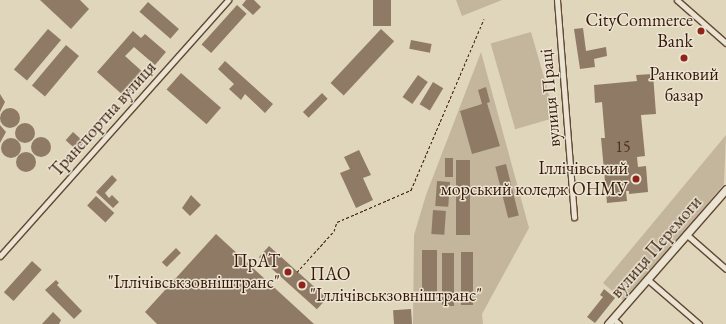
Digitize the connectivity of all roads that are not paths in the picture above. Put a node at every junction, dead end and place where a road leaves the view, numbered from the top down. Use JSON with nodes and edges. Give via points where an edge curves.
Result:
{"nodes":[{"id":1,"x":228,"y":0,"type":"edge"},
{"id":2,"x":557,"y":0,"type":"edge"},
{"id":3,"x":677,"y":0,"type":"edge"},
{"id":4,"x":726,"y":43,"type":"edge"},
{"id":5,"x":726,"y":189,"type":"edge"},
{"id":6,"x":574,"y":217,"type":"dead end"},
{"id":7,"x":686,"y":234,"type":"junction"},
{"id":8,"x":0,"y":256,"type":"edge"},
{"id":9,"x":726,"y":269,"type":"edge"},
{"id":10,"x":648,"y":279,"type":"junction"},
{"id":11,"x":610,"y":321,"type":"edge"},
{"id":12,"x":618,"y":324,"type":"edge"},
{"id":13,"x":699,"y":324,"type":"edge"}],
"edges":[{"from":1,"to":8,"type":"street","name":"Транспортна вулиця"},
{"from":2,"to":6,"type":"street","name":"вулиця Праці"},
{"from":3,"to":4,"type":"street"},
{"from":5,"to":7,"type":"main road","name":"вулиця Перемоги"},
{"from":7,"to":9,"type":"street"},
{"from":7,"to":10,"type":"main road","name":"вулиця Перемоги"},
{"from":10,"to":11,"type":"main road","name":"вулиця Перемоги"},
{"from":10,"to":13,"type":"street"},
{"from":11,"to":12,"type":"street"}]}
